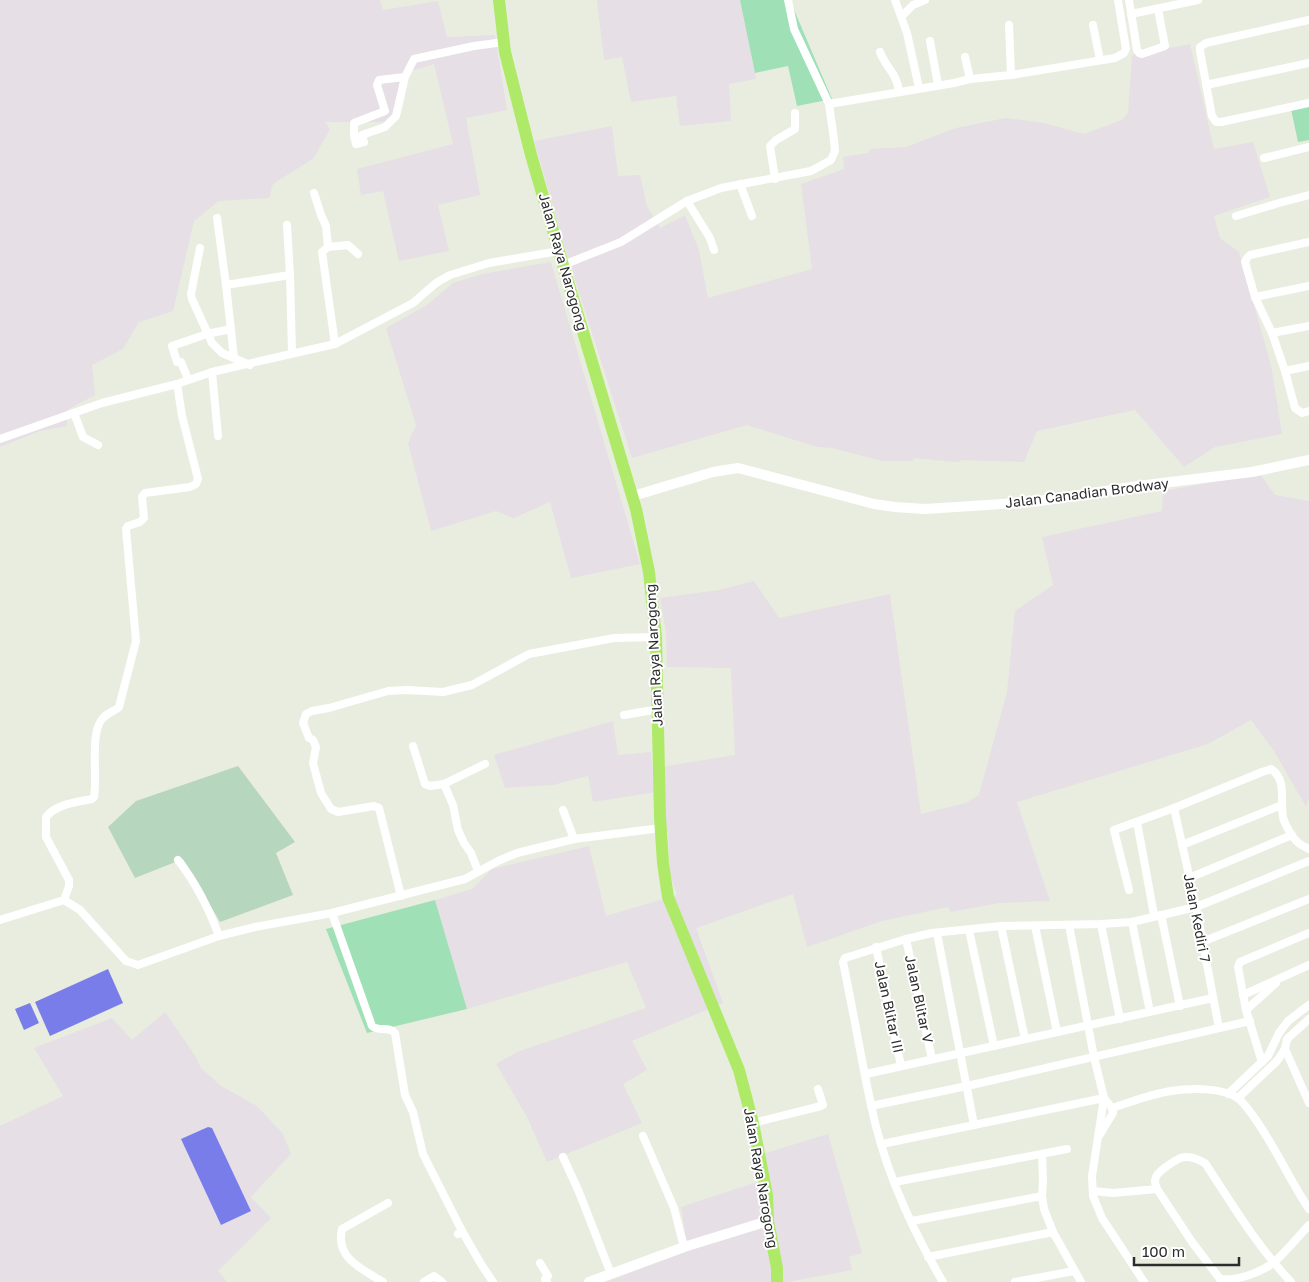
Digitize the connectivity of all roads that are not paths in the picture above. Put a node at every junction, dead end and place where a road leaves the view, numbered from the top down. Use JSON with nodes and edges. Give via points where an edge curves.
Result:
{"nodes":[{"id":1,"x":499,"y":0,"type":"edge"},
{"id":2,"x":788,"y":0,"type":"edge"},
{"id":3,"x":895,"y":0,"type":"edge"},
{"id":4,"x":925,"y":0,"type":"edge"},
{"id":5,"x":1118,"y":0,"type":"edge"},
{"id":6,"x":1129,"y":0,"type":"edge"},
{"id":7,"x":1198,"y":0,"type":"edge"},
{"id":8,"x":1158,"y":9,"type":"junction"},
{"id":9,"x":1131,"y":14,"type":"junction"},
{"id":10,"x":902,"y":16,"type":"junction"},
{"id":11,"x":1309,"y":20,"type":"edge"},
{"id":12,"x":1009,"y":25,"type":"dead end"},
{"id":13,"x":1093,"y":25,"type":"dead end"},
{"id":14,"x":930,"y":41,"type":"dead end"},
{"id":15,"x":504,"y":42,"type":"junction"},
{"id":16,"x":880,"y":52,"type":"dead end"},
{"id":17,"x":965,"y":57,"type":"dead end"},
{"id":18,"x":1100,"y":60,"type":"junction"},
{"id":19,"x":1309,"y":63,"type":"edge"},
{"id":20,"x":1011,"y":75,"type":"junction"},
{"id":21,"x":405,"y":77,"type":"junction"},
{"id":22,"x":970,"y":79,"type":"junction"},
{"id":23,"x":938,"y":85,"type":"junction"},
{"id":24,"x":1206,"y":85,"type":"junction"},
{"id":25,"x":919,"y":88,"type":"junction"},
{"id":26,"x":899,"y":92,"type":"junction"},
{"id":27,"x":1309,"y":103,"type":"edge"},
{"id":28,"x":829,"y":104,"type":"junction"},
{"id":29,"x":795,"y":113,"type":"dead end"},
{"id":30,"x":1309,"y":147,"type":"edge"},
{"id":31,"x":1264,"y":158,"type":"dead end"},
{"id":32,"x":775,"y":179,"type":"junction"},
{"id":33,"x":740,"y":184,"type":"junction"},
{"id":34,"x":314,"y":193,"type":"dead end"},
{"id":35,"x":1309,"y":195,"type":"edge"},
{"id":36,"x":687,"y":202,"type":"junction"},
{"id":37,"x":752,"y":216,"type":"dead end"},
{"id":38,"x":1236,"y":216,"type":"dead end"},
{"id":39,"x":217,"y":218,"type":"dead end"},
{"id":40,"x":287,"y":225,"type":"dead end"},
{"id":41,"x":1309,"y":242,"type":"edge"},
{"id":42,"x":328,"y":247,"type":"junction"},
{"id":43,"x":200,"y":248,"type":"dead end"},
{"id":44,"x":714,"y":250,"type":"dead end"},
{"id":45,"x":559,"y":252,"type":"junction"},
{"id":46,"x":358,"y":254,"type":"dead end"},
{"id":47,"x":563,"y":265,"type":"junction"},
{"id":48,"x":290,"y":275,"type":"junction"},
{"id":49,"x":226,"y":285,"type":"junction"},
{"id":50,"x":1309,"y":286,"type":"edge"},
{"id":51,"x":1255,"y":297,"type":"junction"},
{"id":52,"x":1309,"y":326,"type":"edge"},
{"id":53,"x":231,"y":329,"type":"junction"},
{"id":54,"x":1272,"y":333,"type":"junction"},
{"id":55,"x":207,"y":334,"type":"junction"},
{"id":56,"x":335,"y":344,"type":"junction"},
{"id":57,"x":292,"y":354,"type":"junction"},
{"id":58,"x":234,"y":358,"type":"junction"},
{"id":59,"x":250,"y":365,"type":"junction"},
{"id":60,"x":1309,"y":366,"type":"edge"},
{"id":61,"x":1285,"y":371,"type":"junction"},
{"id":62,"x":212,"y":372,"type":"junction"},
{"id":63,"x":188,"y":379,"type":"junction"},
{"id":64,"x":177,"y":384,"type":"junction"},
{"id":65,"x":1309,"y":411,"type":"edge"},
{"id":66,"x":74,"y":413,"type":"junction"},
{"id":67,"x":218,"y":436,"type":"dead end"},
{"id":68,"x":0,"y":439,"type":"edge"},
{"id":69,"x":98,"y":445,"type":"dead end"},
{"id":70,"x":1309,"y":460,"type":"edge"},
{"id":71,"x":633,"y":496,"type":"junction"},
{"id":72,"x":656,"y":637,"type":"junction"},
{"id":73,"x":659,"y":709,"type":"junction"},
{"id":74,"x":624,"y":715,"type":"dead end"},
{"id":75,"x":413,"y":746,"type":"dead end"},
{"id":76,"x":485,"y":764,"type":"dead end"},
{"id":77,"x":444,"y":784,"type":"junction"},
{"id":78,"x":1282,"y":805,"type":"junction"},
{"id":79,"x":1174,"y":808,"type":"junction"},
{"id":80,"x":563,"y":810,"type":"dead end"},
{"id":81,"x":1137,"y":822,"type":"junction"},
{"id":82,"x":661,"y":828,"type":"junction"},
{"id":83,"x":1292,"y":835,"type":"junction"},
{"id":84,"x":574,"y":839,"type":"junction"},
{"id":85,"x":1182,"y":845,"type":"junction"},
{"id":86,"x":1309,"y":848,"type":"edge"},
{"id":87,"x":178,"y":860,"type":"dead end"},
{"id":88,"x":1309,"y":861,"type":"edge"},
{"id":89,"x":478,"y":871,"type":"junction"},
{"id":90,"x":1188,"y":878,"type":"junction"},
{"id":91,"x":1128,"y":890,"type":"dead end"},
{"id":92,"x":401,"y":896,"type":"junction"},
{"id":93,"x":1309,"y":899,"type":"edge"},
{"id":94,"x":64,"y":900,"type":"junction"},
{"id":95,"x":1196,"y":907,"type":"junction"},
{"id":96,"x":332,"y":913,"type":"junction"},
{"id":97,"x":1157,"y":915,"type":"junction"},
{"id":98,"x":0,"y":920,"type":"edge"},
{"id":99,"x":1132,"y":922,"type":"junction"},
{"id":100,"x":1069,"y":924,"type":"junction"},
{"id":101,"x":1101,"y":924,"type":"junction"},
{"id":102,"x":1001,"y":926,"type":"junction"},
{"id":103,"x":1035,"y":926,"type":"junction"},
{"id":104,"x":969,"y":930,"type":"junction"},
{"id":105,"x":1309,"y":932,"type":"edge"},
{"id":106,"x":937,"y":933,"type":"junction"},
{"id":107,"x":219,"y":936,"type":"junction"},
{"id":108,"x":906,"y":939,"type":"junction"},
{"id":109,"x":1202,"y":942,"type":"junction"},
{"id":110,"x":876,"y":947,"type":"junction"},
{"id":111,"x":1309,"y":965,"type":"edge"},
{"id":112,"x":1279,"y":980,"type":"junction"},
{"id":113,"x":1243,"y":996,"type":"junction"},
{"id":114,"x":1213,"y":998,"type":"junction"},
{"id":115,"x":1309,"y":1005,"type":"edge"},
{"id":116,"x":1180,"y":1006,"type":"junction"},
{"id":117,"x":1246,"y":1010,"type":"junction"},
{"id":118,"x":1150,"y":1012,"type":"junction"},
{"id":119,"x":1120,"y":1019,"type":"junction"},
{"id":120,"x":1309,"y":1019,"type":"edge"},
{"id":121,"x":1250,"y":1021,"type":"junction"},
{"id":122,"x":1089,"y":1025,"type":"junction"},
{"id":123,"x":1219,"y":1028,"type":"junction"},
{"id":124,"x":1057,"y":1032,"type":"junction"},
{"id":125,"x":1025,"y":1039,"type":"junction"},
{"id":126,"x":994,"y":1046,"type":"junction"},
{"id":127,"x":1285,"y":1049,"type":"junction"},
{"id":128,"x":960,"y":1053,"type":"junction"},
{"id":129,"x":1094,"y":1056,"type":"junction"},
{"id":130,"x":932,"y":1059,"type":"junction"},
{"id":131,"x":1262,"y":1062,"type":"junction"},
{"id":132,"x":901,"y":1066,"type":"junction"},
{"id":133,"x":866,"y":1074,"type":"junction"},
{"id":134,"x":967,"y":1086,"type":"junction"},
{"id":135,"x":818,"y":1089,"type":"dead end"},
{"id":136,"x":1306,"y":1090,"type":"edge"},
{"id":137,"x":1228,"y":1094,"type":"junction"},
{"id":138,"x":1104,"y":1098,"type":"junction"},
{"id":139,"x":1238,"y":1098,"type":"junction"},
{"id":140,"x":1309,"y":1103,"type":"edge"},
{"id":141,"x":871,"y":1106,"type":"junction"},
{"id":142,"x":1112,"y":1108,"type":"junction"},
{"id":143,"x":753,"y":1123,"type":"junction"},
{"id":144,"x":974,"y":1124,"type":"junction"},
{"id":145,"x":643,"y":1136,"type":"dead end"},
{"id":146,"x":1099,"y":1136,"type":"junction"},
{"id":147,"x":882,"y":1144,"type":"junction"},
{"id":148,"x":1067,"y":1149,"type":"dead end"},
{"id":149,"x":1042,"y":1154,"type":"junction"},
{"id":150,"x":563,"y":1157,"type":"dead end"},
{"id":151,"x":895,"y":1182,"type":"junction"},
{"id":152,"x":1157,"y":1190,"type":"junction"},
{"id":153,"x":1093,"y":1191,"type":"junction"},
{"id":154,"x":1042,"y":1196,"type":"junction"},
{"id":155,"x":388,"y":1203,"type":"dead end"},
{"id":156,"x":1309,"y":1208,"type":"edge"},
{"id":157,"x":768,"y":1221,"type":"junction"},
{"id":158,"x":912,"y":1222,"type":"junction"},
{"id":159,"x":1309,"y":1225,"type":"edge"},
{"id":160,"x":1053,"y":1232,"type":"junction"},
{"id":161,"x":684,"y":1247,"type":"junction"},
{"id":162,"x":928,"y":1257,"type":"junction"},
{"id":163,"x":540,"y":1263,"type":"dead end"},
{"id":164,"x":1273,"y":1263,"type":"junction"},
{"id":165,"x":1074,"y":1271,"type":"junction"},
{"id":166,"x":611,"y":1274,"type":"junction"},
{"id":167,"x":1224,"y":1281,"type":"edge"},
{"id":168,"x":383,"y":1282,"type":"edge"},
{"id":169,"x":424,"y":1282,"type":"edge"},
{"id":170,"x":442,"y":1282,"type":"edge"},
{"id":171,"x":494,"y":1282,"type":"edge"},
{"id":172,"x":547,"y":1282,"type":"edge"},
{"id":173,"x":589,"y":1282,"type":"edge"},
{"id":174,"x":778,"y":1282,"type":"edge"},
{"id":175,"x":943,"y":1282,"type":"edge"},
{"id":176,"x":1015,"y":1282,"type":"edge"},
{"id":177,"x":1081,"y":1282,"type":"edge"},
{"id":178,"x":1144,"y":1282,"type":"edge"},
{"id":179,"x":1291,"y":1282,"type":"edge"}],
"edges":[{"from":1,"to":15,"type":"main road","name":"Jalan Raya Narogong"},
{"from":2,"to":28,"type":"street","via":[[794,29]]},
{"from":3,"to":10,"type":"street"},
{"from":4,"to":10,"type":"street","via":[[913,5]]},
{"from":5,"to":18,"type":"street","via":[[1126,49],[1115,58]]},
{"from":6,"to":9,"type":"street"},
{"from":7,"to":8,"type":"street"},
{"from":8,"to":9,"type":"street"},
{"from":8,"to":9,"type":"street","via":[[1165,46],[1142,54],[1137,50]]},
{"from":10,"to":25,"type":"street"},
{"from":11,"to":24,"type":"street","via":[[1203,45],[1200,51]]},
{"from":12,"to":20,"type":"street"},
{"from":13,"to":18,"type":"street"},
{"from":14,"to":23,"type":"street"},
{"from":15,"to":21,"type":"street","via":[[414,59]]},
{"from":15,"to":45,"type":"main road","name":"Jalan Raya Narogong","via":[[519,110]]},
{"from":16,"to":26,"type":"street","via":[[894,74]]},
{"from":17,"to":22,"type":"street"},
{"from":18,"to":20,"type":"street"},
{"from":19,"to":24,"type":"street"},
{"from":20,"to":22,"type":"street"},
{"from":21,"to":21,"type":"street","via":[[396,116],[385,127],[362,135],[364,142],[356,144],[354,123],[385,111],[377,84],[379,80]]},
{"from":22,"to":23,"type":"street"},
{"from":23,"to":25,"type":"street"},
{"from":24,"to":27,"type":"street","via":[[1216,122]]},
{"from":25,"to":26,"type":"street"},
{"from":26,"to":28,"type":"street"},
{"from":28,"to":32,"type":"street","via":[[835,151],[831,160],[812,171]]},
{"from":29,"to":32,"type":"street","via":[[795,129],[770,146]]},
{"from":30,"to":31,"type":"street"},
{"from":32,"to":33,"type":"street"},
{"from":33,"to":36,"type":"street"},
{"from":33,"to":37,"type":"street"},
{"from":34,"to":42,"type":"street","via":[[326,226]]},
{"from":35,"to":38,"type":"street"},
{"from":36,"to":44,"type":"street"},
{"from":36,"to":47,"type":"street","via":[[621,242]]},
{"from":39,"to":49,"type":"street"},
{"from":40,"to":48,"type":"street"},
{"from":41,"to":51,"type":"street","via":[[1247,258],[1245,262]]},
{"from":42,"to":46,"type":"street","via":[[348,245]]},
{"from":42,"to":56,"type":"street","via":[[321,254]]},
{"from":43,"to":55,"type":"street","via":[[190,294]]},
{"from":45,"to":47,"type":"main road","name":"Jalan Raya Narogong"},
{"from":45,"to":56,"type":"street","via":[[489,263],[450,276],[436,283],[413,303]]},
{"from":47,"to":71,"type":"main road","name":"Jalan Raya Narogong"},
{"from":48,"to":49,"type":"street"},
{"from":48,"to":57,"type":"street"},
{"from":49,"to":53,"type":"street"},
{"from":50,"to":51,"type":"street"},
{"from":51,"to":54,"type":"street"},
{"from":52,"to":54,"type":"street"},
{"from":53,"to":55,"type":"street"},
{"from":53,"to":58,"type":"street"},
{"from":54,"to":61,"type":"street"},
{"from":55,"to":58,"type":"street","via":[[222,353]]},
{"from":55,"to":63,"type":"street","via":[[172,346]]},
{"from":56,"to":57,"type":"street"},
{"from":57,"to":59,"type":"street"},
{"from":58,"to":59,"type":"street"},
{"from":59,"to":62,"type":"street"},
{"from":60,"to":61,"type":"street"},
{"from":61,"to":65,"type":"street","via":[[1294,408],[1302,413]]},
{"from":62,"to":63,"type":"street"},
{"from":62,"to":67,"type":"street"},
{"from":63,"to":64,"type":"street"},
{"from":64,"to":66,"type":"street"},
{"from":64,"to":94,"type":"street","via":[[198,479],[190,487],[145,493],[142,498],[144,518],[126,529],[136,641],[120,707],[104,716],[97,732],[94,797],[53,810],[46,817],[46,837],[69,880]]},
{"from":66,"to":68,"type":"street"},
{"from":66,"to":69,"type":"street","via":[[83,438]]},
{"from":70,"to":71,"type":"street","name":"Jalan Canadian Brodway","via":[[1252,472],[1033,502],[953,508],[895,508],[738,468],[713,472]]},
{"from":71,"to":72,"type":"main road","name":"Jalan Raya Narogong","via":[[649,572]]},
{"from":72,"to":73,"type":"main road","name":"Jalan Raya Narogong"},
{"from":72,"to":92,"type":"street","via":[[614,638],[529,654],[472,685],[442,692],[388,691],[306,714],[303,723],[316,747],[313,763],[321,793],[331,809],[338,812],[379,808]]},
{"from":73,"to":74,"type":"street"},
{"from":73,"to":82,"type":"main road","name":"Jalan Raya Narogong"},
{"from":75,"to":77,"type":"street","via":[[425,784]]},
{"from":76,"to":77,"type":"street"},
{"from":77,"to":89,"type":"street","via":[[458,830]]},
{"from":78,"to":79,"type":"street","via":[[1281,783],[1271,769]]},
{"from":78,"to":83,"type":"street","via":[[1284,822]]},
{"from":78,"to":85,"type":"street"},
{"from":79,"to":81,"type":"street"},
{"from":79,"to":85,"type":"street","name":"Jalan Kediri 7"},
{"from":80,"to":84,"type":"street"},
{"from":81,"to":91,"type":"street","via":[[1114,830]]},
{"from":81,"to":97,"type":"street"},
{"from":82,"to":84,"type":"street"},
{"from":82,"to":143,"type":"main road","name":"Jalan Raya Narogong","via":[[662,863],[668,897],[734,1056]]},
{"from":83,"to":86,"type":"street","via":[[1296,842]]},
{"from":83,"to":90,"type":"street"},
{"from":84,"to":89,"type":"street","via":[[517,853]]},
{"from":85,"to":90,"type":"street","name":"Jalan Kediri 7"},
{"from":87,"to":107,"type":"street","via":[[207,906]]},
{"from":88,"to":95,"type":"street"},
{"from":89,"to":92,"type":"street","via":[[465,879]]},
{"from":90,"to":95,"type":"street","name":"Jalan Kediri 7"},
{"from":92,"to":96,"type":"street"},
{"from":93,"to":109,"type":"street"},
{"from":94,"to":98,"type":"street"},
{"from":94,"to":107,"type":"street","via":[[80,910],[126,961],[138,965]]},
{"from":95,"to":97,"type":"street"},
{"from":95,"to":109,"type":"street","name":"Jalan Kediri 7"},
{"from":96,"to":107,"type":"street"},
{"from":96,"to":171,"type":"street","via":[[372,1026],[395,1033],[405,1095],[414,1112],[423,1154],[460,1232]]},
{"from":97,"to":99,"type":"street"},
{"from":97,"to":116,"type":"street"},
{"from":99,"to":101,"type":"street"},
{"from":99,"to":118,"type":"street"},
{"from":100,"to":101,"type":"street"},
{"from":100,"to":103,"type":"street"},
{"from":100,"to":122,"type":"street"},
{"from":101,"to":119,"type":"street"},
{"from":102,"to":103,"type":"street"},
{"from":102,"to":104,"type":"street"},
{"from":102,"to":125,"type":"street"},
{"from":103,"to":124,"type":"street"},
{"from":104,"to":106,"type":"street"},
{"from":104,"to":126,"type":"street"},
{"from":105,"to":113,"type":"street","via":[[1240,962]]},
{"from":106,"to":108,"type":"street"},
{"from":106,"to":128,"type":"street"},
{"from":108,"to":110,"type":"street"},
{"from":108,"to":130,"type":"street","name":"Jalan Blitar V"},
{"from":109,"to":114,"type":"street","name":"Jalan Kediri 7"},
{"from":110,"to":132,"type":"street","name":"Jalan Blitar III"},
{"from":110,"to":133,"type":"street","via":[[849,955],[844,962]]},
{"from":111,"to":112,"type":"street"},
{"from":112,"to":113,"type":"street"},
{"from":112,"to":117,"type":"street"},
{"from":113,"to":117,"type":"street"},
{"from":114,"to":116,"type":"street"},
{"from":114,"to":123,"type":"street","name":"Jalan Kediri 7"},
{"from":115,"to":131,"type":"street","via":[[1288,1021]]},
{"from":116,"to":118,"type":"street"},
{"from":117,"to":121,"type":"street"},
{"from":118,"to":119,"type":"street"},
{"from":119,"to":122,"type":"street"},
{"from":120,"to":127,"type":"street","via":[[1287,1039]]},
{"from":121,"to":123,"type":"street"},
{"from":121,"to":131,"type":"street"},
{"from":122,"to":124,"type":"street"},
{"from":122,"to":129,"type":"street"},
{"from":123,"to":129,"type":"street"},
{"from":124,"to":125,"type":"street"},
{"from":125,"to":126,"type":"street"},
{"from":126,"to":128,"type":"street"},
{"from":127,"to":136,"type":"street"},
{"from":127,"to":139,"type":"street","via":[[1277,1061]]},
{"from":128,"to":130,"type":"street"},
{"from":128,"to":134,"type":"street"},
{"from":129,"to":134,"type":"street"},
{"from":129,"to":138,"type":"street"},
{"from":130,"to":132,"type":"street"},
{"from":131,"to":137,"type":"street"},
{"from":132,"to":133,"type":"street"},
{"from":133,"to":141,"type":"street"},
{"from":134,"to":141,"type":"street"},
{"from":134,"to":144,"type":"street"},
{"from":135,"to":143,"type":"street","via":[[823,1105]]},
{"from":136,"to":140,"type":"street"},
{"from":137,"to":139,"type":"street"},
{"from":137,"to":142,"type":"street","via":[[1189,1089],[1170,1091]]},
{"from":138,"to":142,"type":"street"},
{"from":138,"to":144,"type":"street"},
{"from":138,"to":146,"type":"street"},
{"from":139,"to":156,"type":"street","via":[[1264,1132]]},
{"from":141,"to":147,"type":"street"},
{"from":142,"to":146,"type":"street","via":[[1113,1113]]},
{"from":143,"to":157,"type":"main road","name":"Jalan Raya Narogong"},
{"from":144,"to":147,"type":"street"},
{"from":145,"to":161,"type":"street","via":[[674,1208]]},
{"from":146,"to":153,"type":"street","via":[[1092,1176]]},
{"from":147,"to":151,"type":"street"},
{"from":148,"to":149,"type":"street"},
{"from":149,"to":151,"type":"street"},
{"from":149,"to":154,"type":"street"},
{"from":150,"to":166,"type":"street"},
{"from":151,"to":158,"type":"street"},
{"from":152,"to":153,"type":"street","via":[[1113,1194]]},
{"from":152,"to":164,"type":"street","via":[[1155,1183],[1159,1172],[1183,1156],[1198,1159],[1204,1163]]},
{"from":152,"to":167,"type":"street","via":[[1192,1242]]},
{"from":153,"to":178,"type":"street","via":[[1102,1218]]},
{"from":154,"to":158,"type":"street"},
{"from":154,"to":160,"type":"street"},
{"from":155,"to":168,"type":"street","via":[[342,1229],[340,1240],[343,1251],[352,1262]]},
{"from":157,"to":161,"type":"street"},
{"from":157,"to":174,"type":"main road","name":"Jalan Raya Narogong"},
{"from":158,"to":162,"type":"street"},
{"from":159,"to":164,"type":"street"},
{"from":160,"to":162,"type":"street"},
{"from":160,"to":165,"type":"street"},
{"from":161,"to":166,"type":"street"},
{"from":162,"to":175,"type":"street"},
{"from":163,"to":172,"type":"street","via":[[548,1276]]},
{"from":164,"to":167,"type":"street","via":[[1258,1272]]},
{"from":164,"to":179,"type":"street"},
{"from":165,"to":176,"type":"street"},
{"from":165,"to":177,"type":"street"},
{"from":166,"to":173,"type":"street"},
{"from":169,"to":170,"type":"street","via":[[432,1276]]}]}
